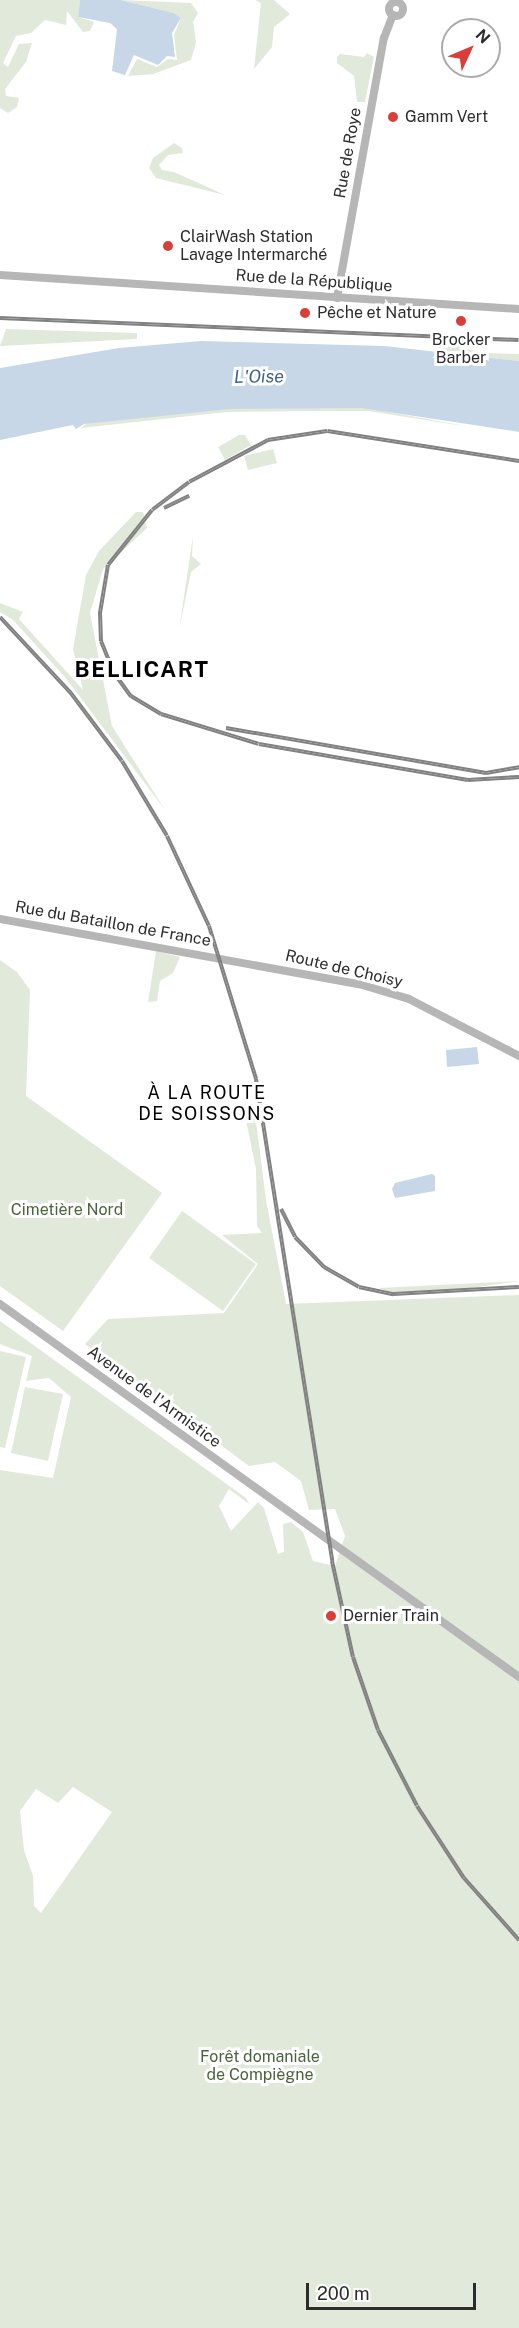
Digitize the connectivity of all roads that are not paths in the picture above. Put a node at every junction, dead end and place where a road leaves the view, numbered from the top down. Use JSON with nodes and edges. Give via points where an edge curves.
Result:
{"nodes":[{"id":1,"x":393,"y":1,"type":"edge"},
{"id":2,"x":0,"y":275,"type":"edge"},
{"id":3,"x":337,"y":298,"type":"junction"},
{"id":4,"x":519,"y":309,"type":"edge"},
{"id":5,"x":0,"y":919,"type":"edge"},
{"id":6,"x":221,"y":958,"type":"joint"},
{"id":7,"x":519,"y":1056,"type":"edge"},
{"id":8,"x":0,"y":1304,"type":"edge"},
{"id":9,"x":519,"y":1677,"type":"edge"}],
"edges":[{"from":1,"to":3,"type":"main road","name":"Rue de Roye"},
{"from":2,"to":3,"type":"main road","name":"Rue de la République"},
{"from":3,"to":4,"type":"main road","name":"Rue de la République"},
{"from":5,"to":6,"type":"main road","name":"Rue du Bataillon de France"},
{"from":6,"to":7,"type":"main road","name":"Route de Choisy","via":[[397,995]]},
{"from":8,"to":9,"type":"main road","name":"Avenue de l'Armistice"}]}
